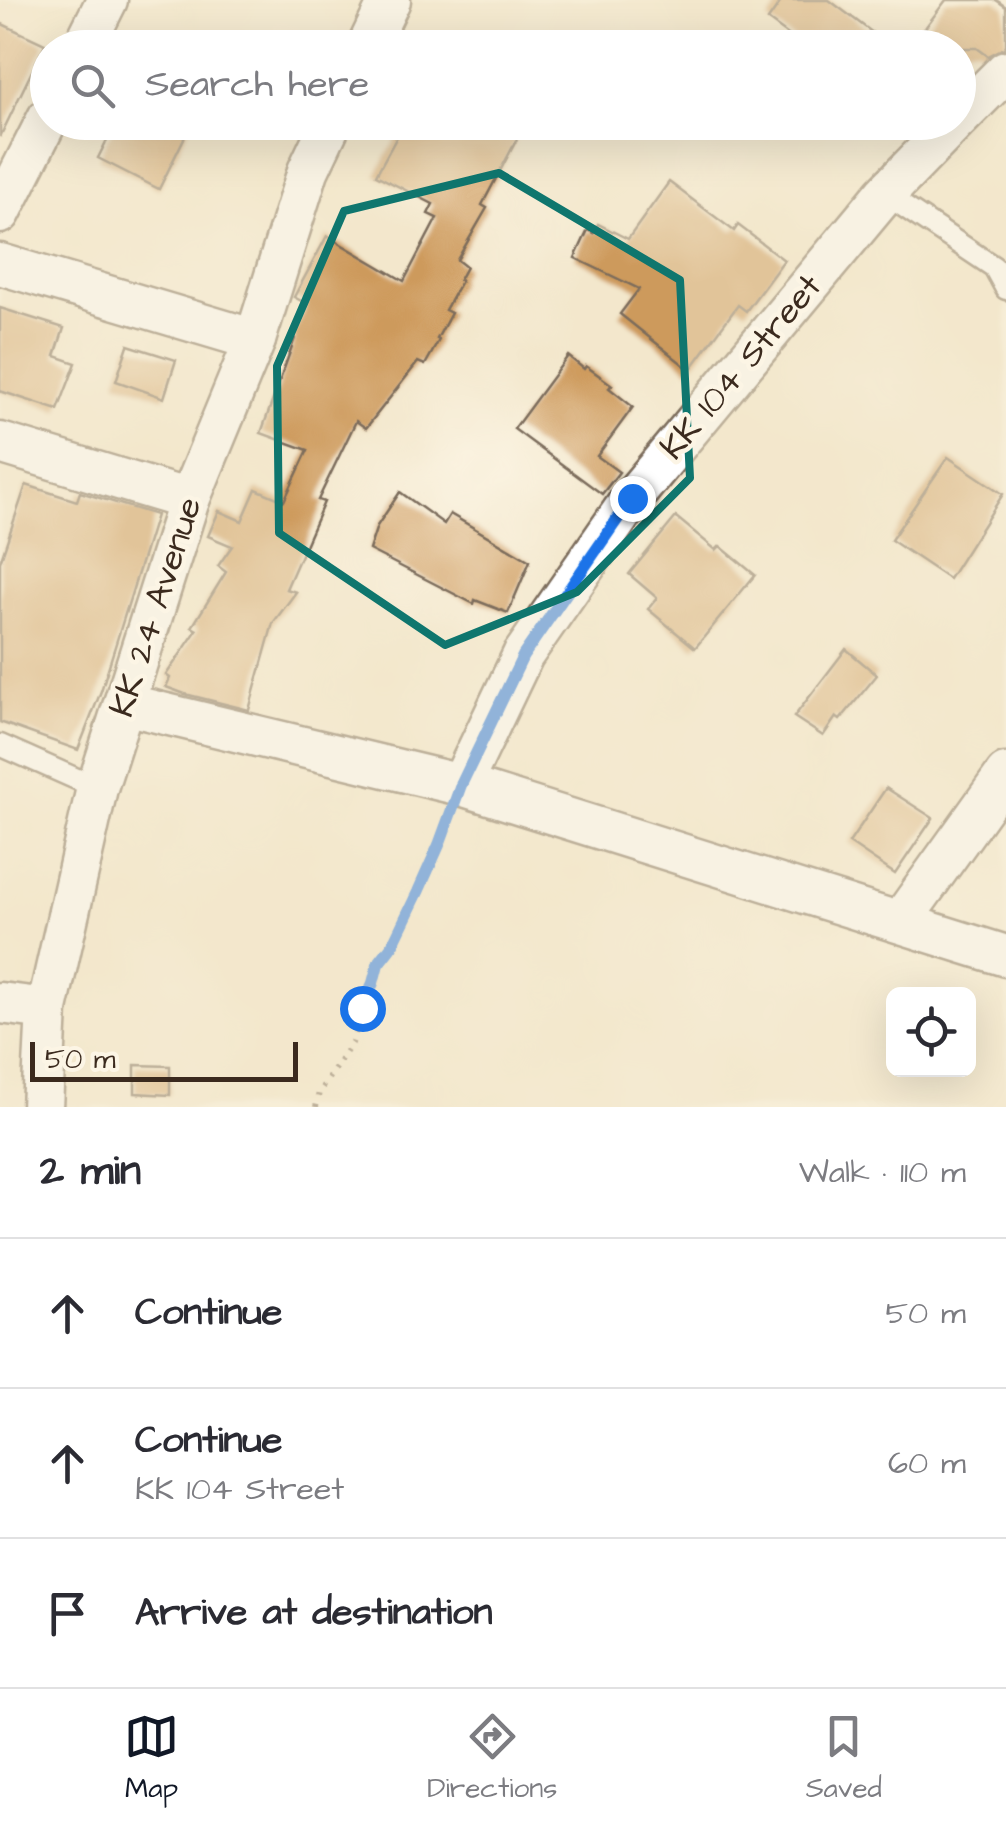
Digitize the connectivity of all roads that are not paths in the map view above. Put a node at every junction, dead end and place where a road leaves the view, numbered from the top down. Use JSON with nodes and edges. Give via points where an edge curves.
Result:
{"nodes":[{"id":1,"x":108,"y":0,"type":"edge"},
{"id":2,"x":390,"y":0,"type":"edge"},
{"id":3,"x":92,"y":30,"type":"edge"},
{"id":4,"x":376,"y":30,"type":"edge"},
{"id":5,"x":1006,"y":71,"type":"edge"},
{"id":6,"x":976,"y":102,"type":"edge"},
{"id":7,"x":37,"y":140,"type":"edge"},
{"id":8,"x":323,"y":140,"type":"edge"},
{"id":9,"x":938,"y":140,"type":"edge"},
{"id":10,"x":884,"y":194,"type":"junction"},
{"id":11,"x":0,"y":213,"type":"edge"},
{"id":12,"x":0,"y":264,"type":"edge"},
{"id":13,"x":1006,"y":289,"type":"edge"},
{"id":14,"x":255,"y":340,"type":"junction"},
{"id":15,"x":0,"y":443,"type":"edge"},
{"id":16,"x":189,"y":500,"type":"junction"},
{"id":17,"x":124,"y":704,"type":"junction"},
{"id":18,"x":0,"y":745,"type":"edge"},
{"id":19,"x":1006,"y":774,"type":"edge"},
{"id":20,"x":461,"y":785,"type":"junction"},
{"id":21,"x":97,"y":788,"type":"junction"},
{"id":22,"x":900,"y":922,"type":"junction"},
{"id":23,"x":1006,"y":956,"type":"edge"},
{"id":24,"x":0,"y":1003,"type":"edge"},
{"id":25,"x":47,"y":1008,"type":"junction"},
{"id":26,"x":42,"y":1107,"type":"edge"}],
"edges":[{"from":1,"to":3,"type":"street"},
{"from":2,"to":4,"type":"street"},
{"from":5,"to":6,"type":"street","name":"KK 104 Street"},
{"from":7,"to":11,"type":"street"},
{"from":8,"to":14,"type":"street","name":"KK 24 Avenue"},
{"from":9,"to":10,"type":"street","name":"KK 104 Street"},
{"from":10,"to":13,"type":"lane","via":[[994,268]]},
{"from":10,"to":20,"type":"street","name":"KK 104 Street","via":[[632,498],[523,656]]},
{"from":12,"to":14,"type":"street"},
{"from":14,"to":16,"type":"street","name":"KK 24 Avenue"},
{"from":15,"to":16,"type":"street"},
{"from":16,"to":17,"type":"street","name":"KK 24 Avenue"},
{"from":17,"to":20,"type":"street"},
{"from":17,"to":21,"type":"street","name":"KK 24 Avenue"},
{"from":18,"to":21,"type":"lane"},
{"from":19,"to":22,"type":"street"},
{"from":20,"to":22,"type":"street"},
{"from":21,"to":25,"type":"street","name":"KK 24 Avenue"},
{"from":22,"to":23,"type":"street"},
{"from":24,"to":25,"type":"street"},
{"from":25,"to":26,"type":"street","name":"KK 24 Avenue"}]}
